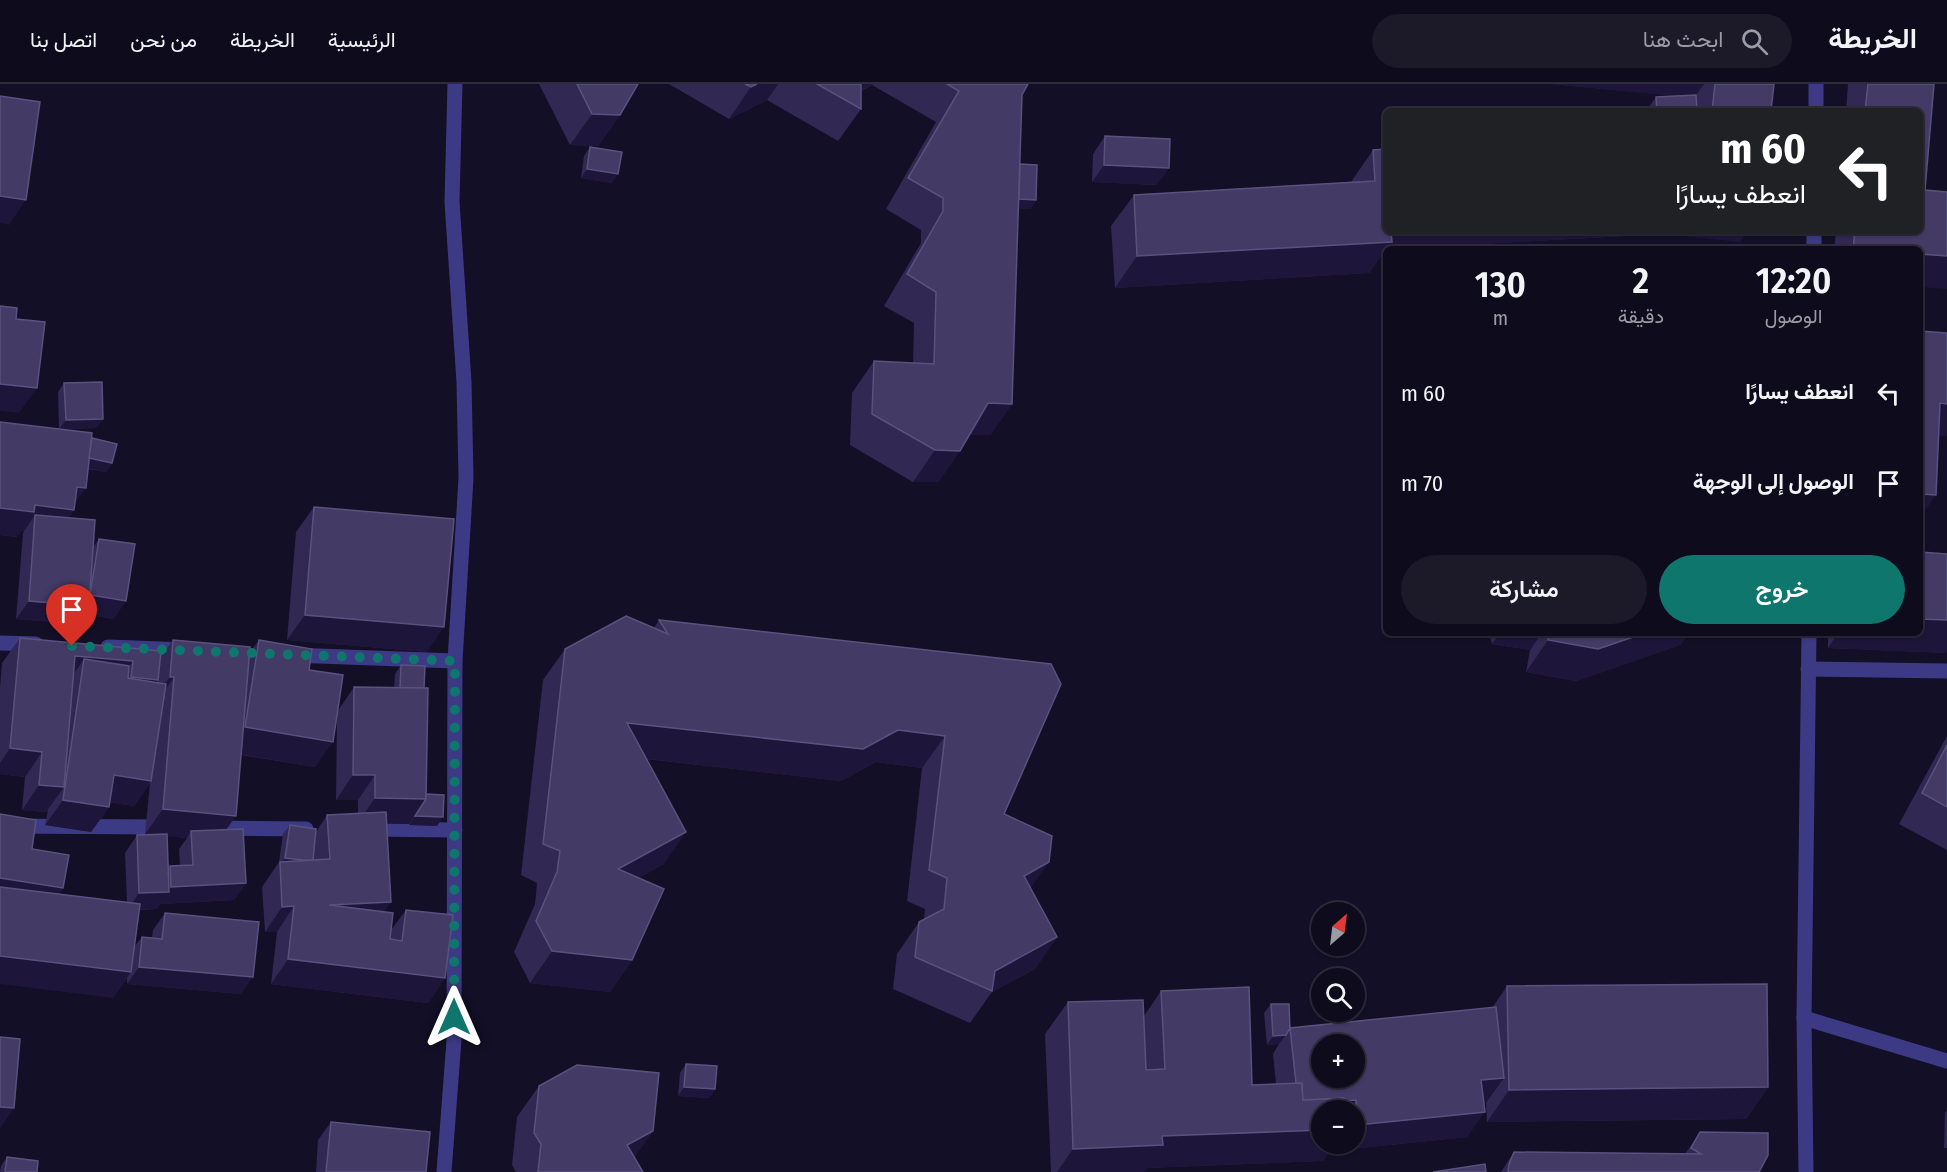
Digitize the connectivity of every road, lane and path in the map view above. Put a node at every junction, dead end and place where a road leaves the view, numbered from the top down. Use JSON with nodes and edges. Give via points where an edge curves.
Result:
{"nodes":[{"id":1,"x":455,"y":84,"type":"edge"},
{"id":2,"x":1816,"y":84,"type":"edge"},
{"id":3,"x":1816,"y":108,"type":"edge"},
{"id":4,"x":1809,"y":636,"type":"edge"},
{"id":5,"x":0,"y":643,"type":"edge"},
{"id":6,"x":48,"y":645,"type":"edge"},
{"id":7,"x":96,"y":647,"type":"edge"},
{"id":8,"x":204,"y":651,"type":"edge"},
{"id":9,"x":275,"y":654,"type":"edge"},
{"id":10,"x":455,"y":661,"type":"junction"},
{"id":11,"x":1808,"y":669,"type":"junction"},
{"id":12,"x":1947,"y":671,"type":"edge"},
{"id":13,"x":0,"y":826,"type":"edge"},
{"id":14,"x":323,"y":829,"type":"dead end"},
{"id":15,"x":347,"y":829,"type":"edge"},
{"id":16,"x":455,"y":830,"type":"junction"},
{"id":17,"x":1804,"y":1018,"type":"junction"},
{"id":18,"x":1947,"y":1061,"type":"edge"},
{"id":19,"x":444,"y":1172,"type":"edge"},
{"id":20,"x":1806,"y":1172,"type":"edge"}],
"edges":[{"from":1,"to":10,"type":"street","via":[[452,202],[466,478]]},
{"from":2,"to":3,"type":"street"},
{"from":4,"to":11,"type":"street"},
{"from":5,"to":6,"type":"street"},
{"from":7,"to":8,"type":"street"},
{"from":9,"to":10,"type":"street"},
{"from":10,"to":16,"type":"street"},
{"from":11,"to":12,"type":"street"},
{"from":11,"to":17,"type":"street"},
{"from":13,"to":14,"type":"street"},
{"from":15,"to":16,"type":"street"},
{"from":16,"to":19,"type":"street","via":[[454,1040]]},
{"from":17,"to":18,"type":"street"},
{"from":17,"to":20,"type":"street"}]}
